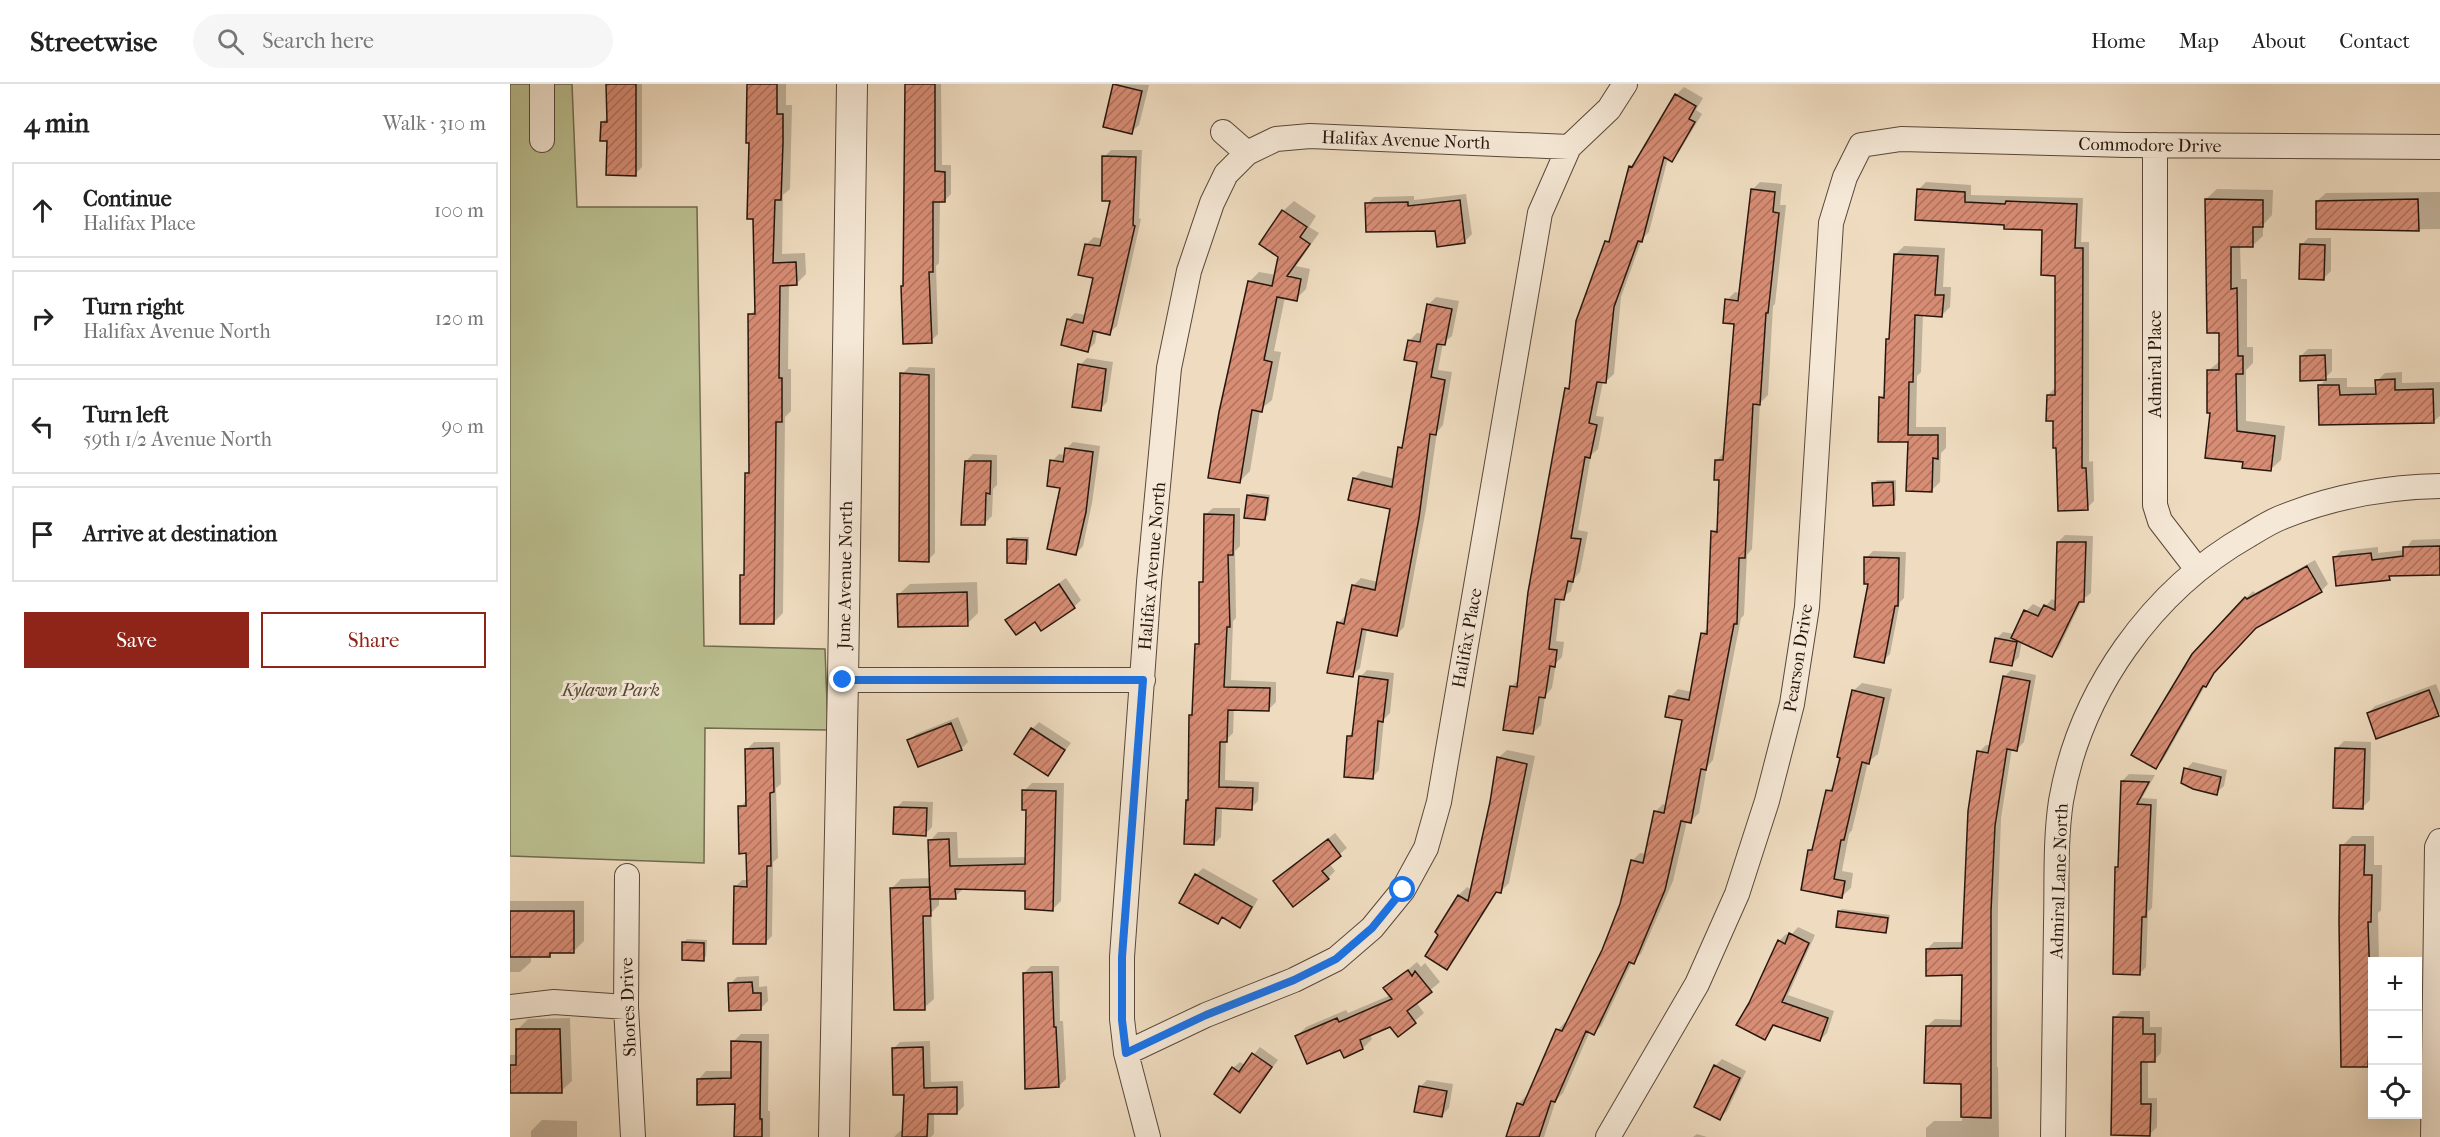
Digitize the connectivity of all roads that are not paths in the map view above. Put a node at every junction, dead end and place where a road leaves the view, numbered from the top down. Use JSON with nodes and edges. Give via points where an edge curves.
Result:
{"nodes":[{"id":1,"x":542,"y":84,"type":"edge"},
{"id":2,"x":852,"y":84,"type":"edge"},
{"id":3,"x":1625,"y":84,"type":"edge"},
{"id":4,"x":1223,"y":132,"type":"dead end"},
{"id":5,"x":542,"y":141,"type":"dead end"},
{"id":6,"x":1861,"y":146,"type":"joint"},
{"id":7,"x":2155,"y":146,"type":"junction"},
{"id":8,"x":1569,"y":147,"type":"junction"},
{"id":9,"x":2440,"y":147,"type":"edge"},
{"id":10,"x":1247,"y":153,"type":"junction"},
{"id":11,"x":2440,"y":486,"type":"edge"},
{"id":12,"x":2197,"y":569,"type":"junction"},
{"id":13,"x":843,"y":680,"type":"junction"},
{"id":14,"x":1143,"y":680,"type":"junction"},
{"id":15,"x":2440,"y":841,"type":"edge"},
{"id":16,"x":627,"y":876,"type":"dead end"},
{"id":17,"x":510,"y":1007,"type":"edge"},
{"id":18,"x":626,"y":1007,"type":"junction"},
{"id":19,"x":1126,"y":1053,"type":"junction"},
{"id":20,"x":633,"y":1137,"type":"edge"},
{"id":21,"x":834,"y":1137,"type":"edge"},
{"id":22,"x":1149,"y":1137,"type":"edge"},
{"id":23,"x":1608,"y":1137,"type":"edge"},
{"id":24,"x":2053,"y":1137,"type":"edge"},
{"id":25,"x":2433,"y":1137,"type":"edge"}],
"edges":[{"from":1,"to":5,"type":"street"},
{"from":2,"to":13,"type":"street","name":"June Avenue North"},
{"from":3,"to":8,"type":"street","name":"Halifax Place","via":[[1609,109]]},
{"from":4,"to":10,"type":"street"},
{"from":6,"to":7,"type":"street","name":"Commodore Drive","via":[[1902,139]]},
{"from":6,"to":23,"type":"street","name":"Pearson Drive","via":[[1845,177],[1832,223],[1807,607],[1792,704],[1737,894],[1697,984]]},
{"from":7,"to":9,"type":"street","name":"Commodore Drive"},
{"from":7,"to":12,"type":"street","name":"Admiral Place","via":[[2155,505],[2160,521]]},
{"from":8,"to":10,"type":"street","name":"Halifax Avenue North","via":[[1310,136],[1276,139]]},
{"from":8,"to":19,"type":"street","name":"Halifax Place","via":[[1540,213],[1439,802],[1426,848],[1403,890],[1372,928],[1336,959]]},
{"from":10,"to":14,"type":"street","name":"Halifax Avenue North","via":[[1226,174],[1212,203],[1190,272],[1169,368]]},
{"from":11,"to":12,"type":"street","name":"Admiral Lane North","via":[[2382,490],[2330,501],[2279,518]]},
{"from":12,"to":24,"type":"street","name":"Admiral Lane North","via":[[2151,615],[2118,658],[2092,703],[2073,751],[2061,802],[2057,854]]},
{"from":13,"to":14,"type":"street"},
{"from":13,"to":21,"type":"street","name":"June Avenue North"},
{"from":14,"to":19,"type":"street","name":"Halifax Avenue North","via":[[1122,957]]},
{"from":15,"to":25,"type":"street"},
{"from":16,"to":18,"type":"street","name":"Shores Drive"},
{"from":17,"to":18,"type":"street","via":[[554,1002]]},
{"from":18,"to":20,"type":"street","name":"Shores Drive"},
{"from":19,"to":22,"type":"street","name":"Halifax Avenue North"}]}
